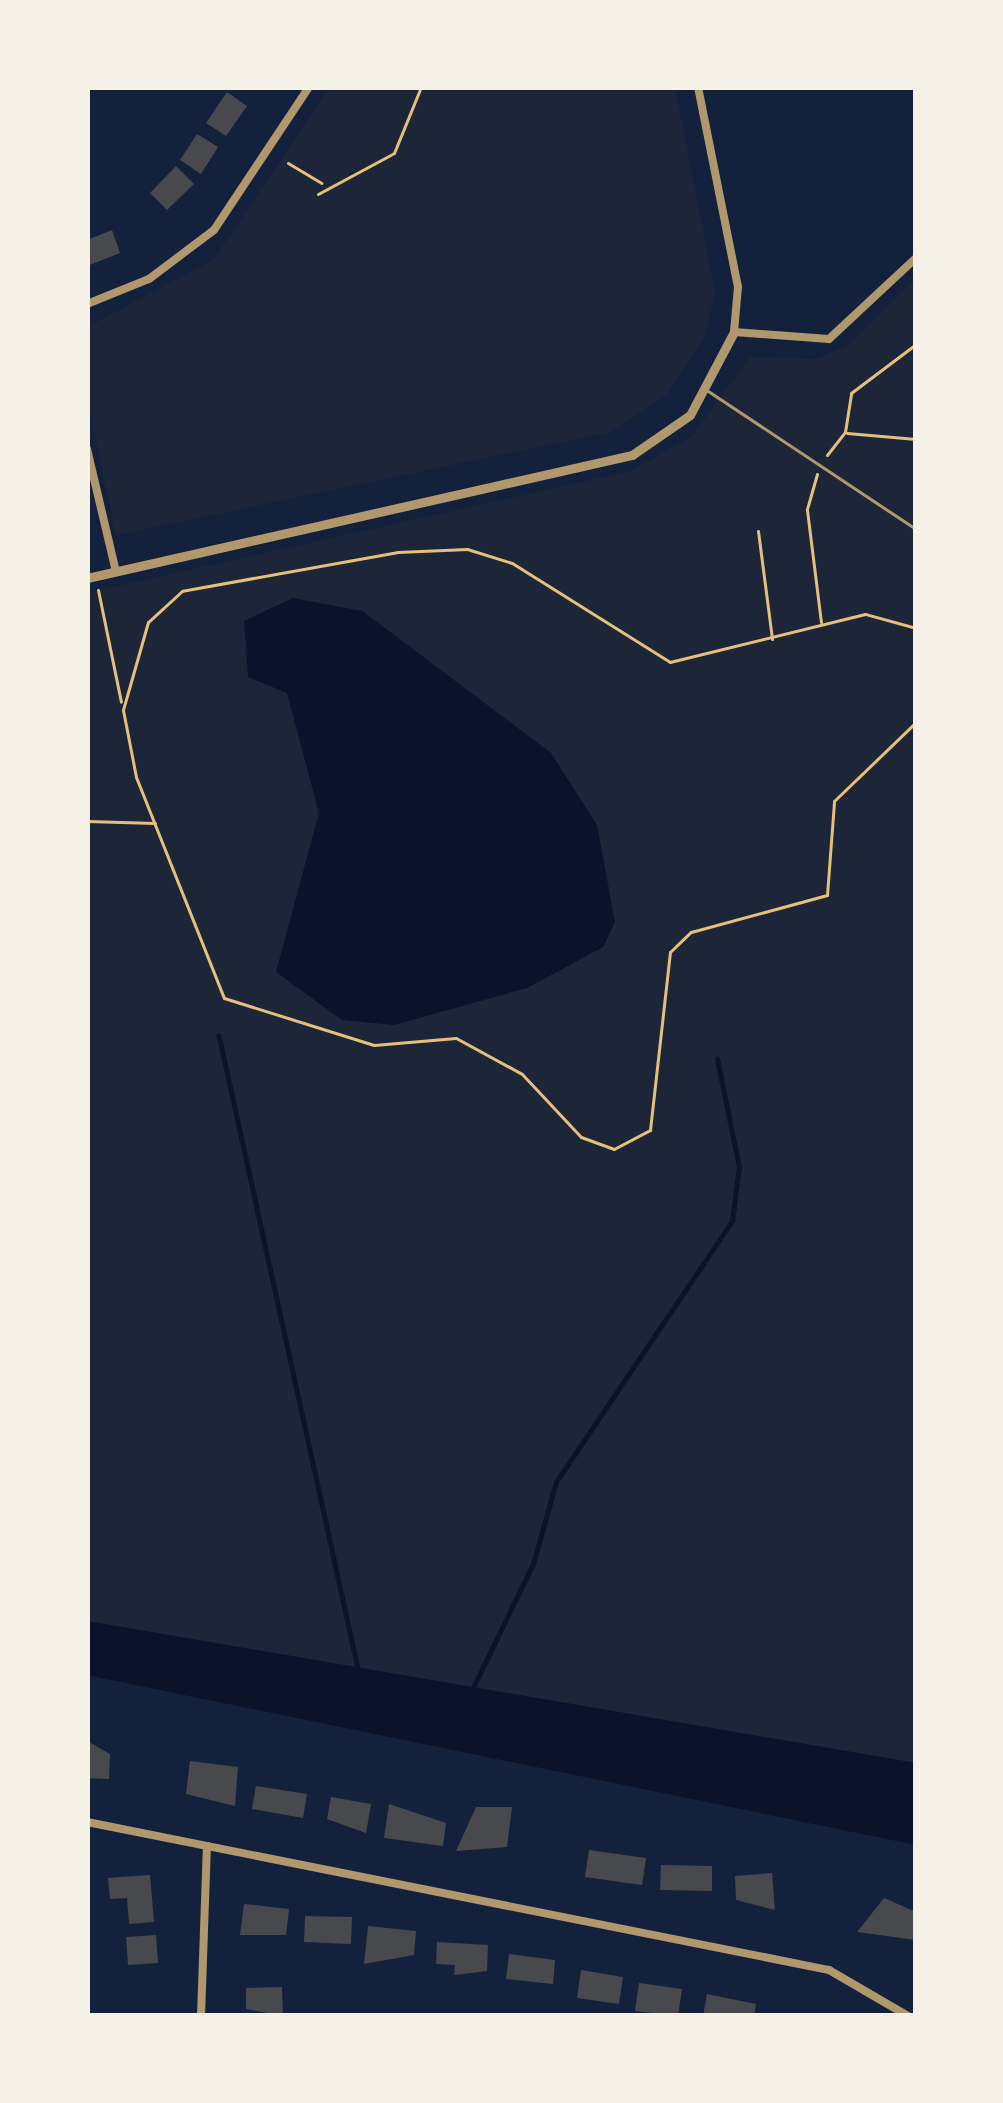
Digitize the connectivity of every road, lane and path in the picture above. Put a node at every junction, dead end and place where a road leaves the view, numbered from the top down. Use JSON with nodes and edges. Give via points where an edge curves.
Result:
{"nodes":[{"id":1,"x":308,"y":87,"type":"edge"},
{"id":2,"x":421,"y":87,"type":"edge"},
{"id":3,"x":698,"y":87,"type":"edge"},
{"id":4,"x":289,"y":163,"type":"dead end"},
{"id":5,"x":323,"y":184,"type":"junction"},
{"id":6,"x":318,"y":194,"type":"dead end"},
{"id":7,"x":916,"y":258,"type":"edge"},
{"id":8,"x":87,"y":304,"type":"edge"},
{"id":9,"x":734,"y":332,"type":"junction"},
{"id":10,"x":916,"y":344,"type":"edge"},
{"id":11,"x":708,"y":391,"type":"junction"},
{"id":12,"x":845,"y":432,"type":"junction"},
{"id":13,"x":916,"y":439,"type":"edge"},
{"id":14,"x":87,"y":449,"type":"edge"},
{"id":15,"x":821,"y":466,"type":"junction"},
{"id":16,"x":916,"y":529,"type":"edge"},
{"id":17,"x":758,"y":531,"type":"dead end"},
{"id":18,"x":116,"y":572,"type":"junction"},
{"id":19,"x":87,"y":578,"type":"edge"},
{"id":20,"x":98,"y":590,"type":"dead end"},
{"id":21,"x":821,"y":624,"type":"junction"},
{"id":22,"x":916,"y":626,"type":"edge"},
{"id":23,"x":773,"y":640,"type":"junction"},
{"id":24,"x":123,"y":710,"type":"junction"},
{"id":25,"x":916,"y":722,"type":"edge"},
{"id":26,"x":87,"y":821,"type":"edge"},
{"id":27,"x":157,"y":822,"type":"junction"},
{"id":28,"x":87,"y":1822,"type":"edge"},
{"id":29,"x":207,"y":1846,"type":"junction"},
{"id":30,"x":201,"y":2016,"type":"edge"},
{"id":31,"x":908,"y":2016,"type":"edge"}],
"edges":[{"from":1,"to":8,"type":"street","via":[[214,230],[149,279]]},
{"from":2,"to":5,"type":"path","via":[[394,153],[350,184]]},
{"from":3,"to":9,"type":"street","via":[[739,287]]},
{"from":4,"to":5,"type":"path"},
{"from":5,"to":6,"type":"path"},
{"from":7,"to":9,"type":"street","via":[[829,339]]},
{"from":9,"to":11,"type":"street"},
{"from":10,"to":12,"type":"path","via":[[851,393]]},
{"from":11,"to":15,"type":"lane"},
{"from":11,"to":18,"type":"street","via":[[662,439],[596,467]]},
{"from":12,"to":13,"type":"path"},
{"from":12,"to":15,"type":"path"},
{"from":14,"to":18,"type":"street"},
{"from":15,"to":16,"type":"lane"},
{"from":15,"to":21,"type":"path","via":[[807,510]]},
{"from":17,"to":23,"type":"path"},
{"from":18,"to":19,"type":"street"},
{"from":20,"to":24,"type":"path"},
{"from":21,"to":22,"type":"path","via":[[865,614]]},
{"from":21,"to":23,"type":"path"},
{"from":23,"to":24,"type":"path","via":[[662,660],[512,563],[466,549],[398,552],[182,591],[148,622]]},
{"from":24,"to":27,"type":"path"},
{"from":25,"to":27,"type":"path","via":[[833,801],[827,895],[691,932],[670,952],[650,1130],[627,1148],[581,1137],[522,1074],[456,1038],[374,1046],[237,1007],[212,980]]},
{"from":26,"to":27,"type":"path"},
{"from":28,"to":29,"type":"street"},
{"from":29,"to":30,"type":"street"},
{"from":29,"to":31,"type":"street","via":[[829,1970]]}]}
